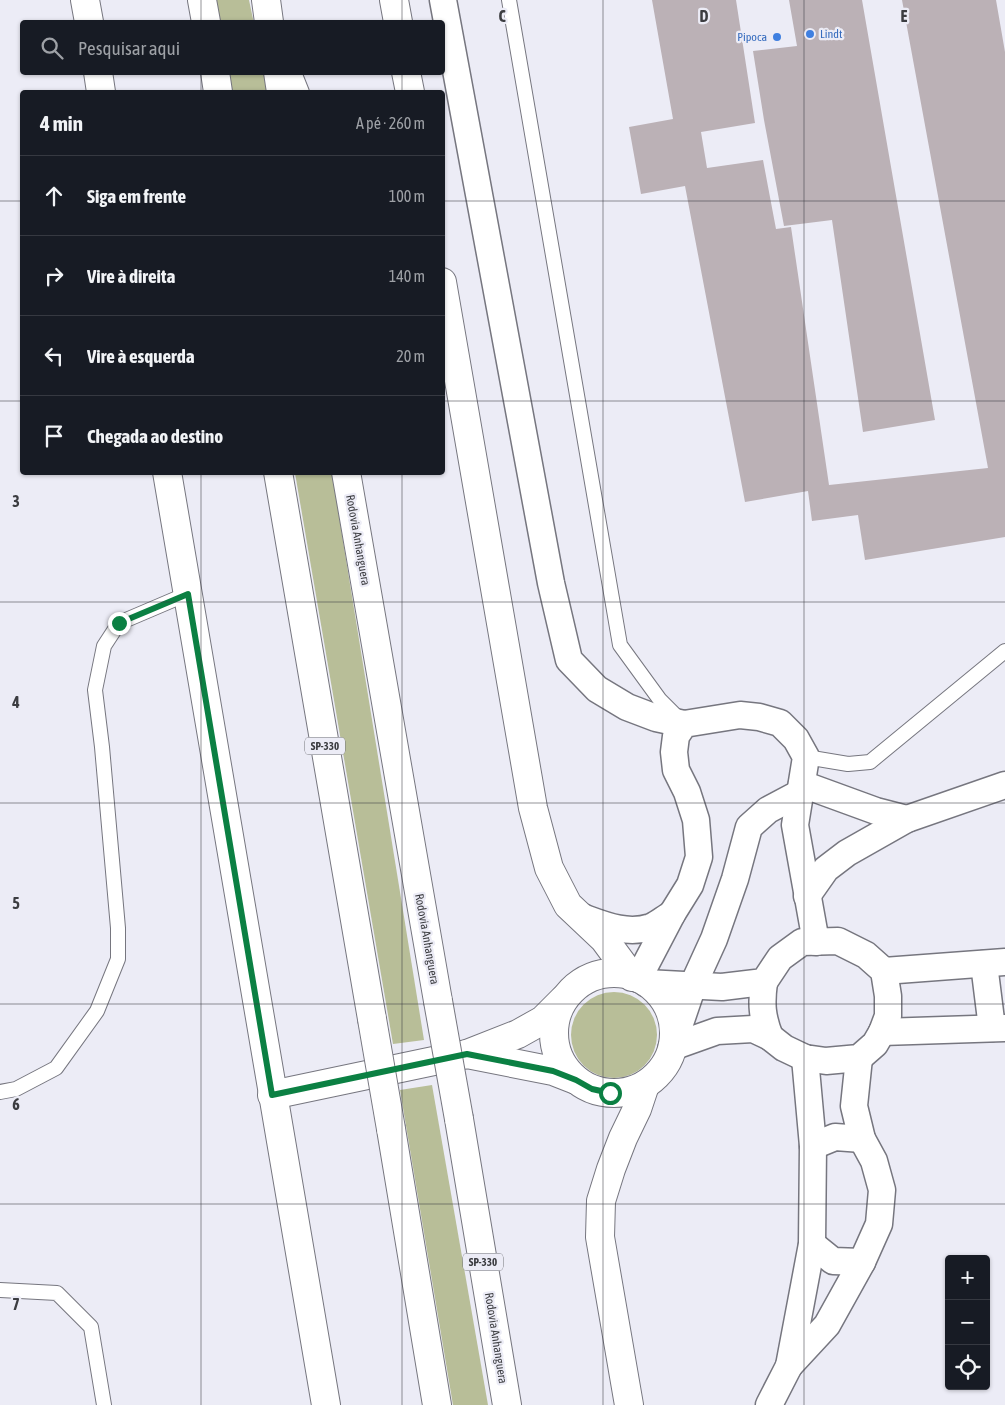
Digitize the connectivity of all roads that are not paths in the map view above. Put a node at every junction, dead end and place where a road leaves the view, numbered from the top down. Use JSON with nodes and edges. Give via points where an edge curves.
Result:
{"nodes":[{"id":1,"x":85,"y":0,"type":"edge"},
{"id":2,"x":202,"y":0,"type":"edge"},
{"id":3,"x":394,"y":0,"type":"edge"},
{"id":4,"x":443,"y":0,"type":"edge"},
{"id":5,"x":509,"y":0,"type":"edge"},
{"id":6,"x":89,"y":20,"type":"edge"},
{"id":7,"x":206,"y":20,"type":"edge"},
{"id":8,"x":398,"y":20,"type":"edge"},
{"id":9,"x":98,"y":75,"type":"edge"},
{"id":10,"x":215,"y":75,"type":"edge"},
{"id":11,"x":278,"y":75,"type":"edge"},
{"id":12,"x":295,"y":75,"type":"edge"},
{"id":13,"x":407,"y":75,"type":"edge"},
{"id":14,"x":101,"y":90,"type":"edge"},
{"id":15,"x":218,"y":90,"type":"edge"},
{"id":16,"x":281,"y":90,"type":"edge"},
{"id":17,"x":301,"y":90,"type":"edge"},
{"id":18,"x":410,"y":90,"type":"edge"},
{"id":19,"x":445,"y":299,"type":"edge"},
{"id":20,"x":168,"y":475,"type":"edge"},
{"id":21,"x":279,"y":475,"type":"edge"},
{"id":22,"x":347,"y":475,"type":"edge"},
{"id":23,"x":188,"y":594,"type":"junction"},
{"id":24,"x":1005,"y":651,"type":"edge"},
{"id":25,"x":684,"y":724,"type":"junction"},
{"id":26,"x":806,"y":757,"type":"junction"},
{"id":27,"x":1005,"y":785,"type":"edge"},
{"id":28,"x":801,"y":788,"type":"junction"},
{"id":29,"x":907,"y":819,"type":"junction"},
{"id":30,"x":807,"y":896,"type":"junction"},
{"id":31,"x":672,"y":914,"type":"junction"},
{"id":32,"x":582,"y":917,"type":"junction"},
{"id":33,"x":816,"y":942,"type":"junction"},
{"id":34,"x":995,"y":963,"type":"edge"},
{"id":35,"x":884,"y":971,"type":"junction"},
{"id":36,"x":639,"y":980,"type":"junction"},
{"id":37,"x":764,"y":982,"type":"junction"},
{"id":38,"x":693,"y":985,"type":"junction"},
{"id":39,"x":566,"y":997,"type":"junction"},
{"id":40,"x":998,"y":1028,"type":"edge"},
{"id":41,"x":882,"y":1032,"type":"junction"},
{"id":42,"x":770,"y":1037,"type":"junction"},
{"id":43,"x":672,"y":1047,"type":"junction"},
{"id":44,"x":467,"y":1054,"type":"junction"},
{"id":45,"x":805,"y":1058,"type":"junction"},
{"id":46,"x":859,"y":1058,"type":"junction"},
{"id":47,"x":576,"y":1080,"type":"junction"},
{"id":48,"x":645,"y":1085,"type":"junction"},
{"id":49,"x":0,"y":1092,"type":"edge"},
{"id":50,"x":272,"y":1095,"type":"junction"},
{"id":51,"x":862,"y":1139,"type":"junction"},
{"id":52,"x":814,"y":1146,"type":"junction"},
{"id":53,"x":812,"y":1244,"type":"junction"},
{"id":54,"x":862,"y":1262,"type":"junction"},
{"id":55,"x":0,"y":1290,"type":"edge"},
{"id":56,"x":789,"y":1366,"type":"junction"},
{"id":57,"x":104,"y":1405,"type":"edge"},
{"id":58,"x":326,"y":1405,"type":"edge"},
{"id":59,"x":437,"y":1405,"type":"edge"},
{"id":60,"x":507,"y":1405,"type":"edge"},
{"id":61,"x":629,"y":1405,"type":"edge"},
{"id":62,"x":769,"y":1405,"type":"edge"}],
"edges":[{"from":1,"to":6,"type":"main road"},
{"from":2,"to":7,"type":"main road"},
{"from":3,"to":8,"type":"main road"},
{"from":4,"to":25,"type":"street","via":[[549,573],[569,660],[597,689],[627,707]]},
{"from":5,"to":25,"type":"lane","via":[[620,645],[660,700]]},
{"from":9,"to":14,"type":"main road"},
{"from":10,"to":15,"type":"main road"},
{"from":11,"to":16,"type":"main road"},
{"from":12,"to":17,"type":"lane"},
{"from":13,"to":18,"type":"main road"},
{"from":19,"to":32,"type":"main road","via":[[533,808],[549,868],[568,904]]},
{"from":20,"to":23,"type":"main road"},
{"from":21,"to":59,"type":"main road","number":"SP-330","bridge":true},
{"from":22,"to":60,"type":"main road","name":"Rodovia Anhanguera","number":"SP-330","bridge":true},
{"from":23,"to":49,"type":"lane","via":[[119,623],[104,646],[95,690],[118,928],[118,959],[97,1011],[56,1068],[16,1089]]},
{"from":23,"to":50,"type":"main road"},
{"from":24,"to":26,"type":"lane","via":[[870,762],[848,764]]},
{"from":25,"to":26,"type":"street","via":[[740,715],[759,717],[780,723],[796,739]]},
{"from":25,"to":31,"type":"street","via":[[676,736],[676,770],[696,820],[700,857],[690,885]]},
{"from":26,"to":28,"type":"street"},
{"from":27,"to":29,"type":"street"},
{"from":28,"to":29,"type":"street"},
{"from":28,"to":30,"type":"street","via":[[795,825]]},
{"from":28,"to":38,"type":"street","via":[[749,827],[714,939]]},
{"from":29,"to":30,"type":"street","via":[[847,853],[826,869]]},
{"from":30,"to":33,"type":"street"},
{"from":31,"to":32,"type":"street","via":[[651,927],[630,930],[612,928]]},
{"from":31,"to":36,"type":"street"},
{"from":32,"to":36,"type":"main road"},
{"from":33,"to":35,"type":"street","via":[[838,941],[866,954]]},
{"from":33,"to":37,"type":"street","via":[[802,942],[780,958]]},
{"from":34,"to":35,"type":"street"},
{"from":34,"to":40,"type":"street"},
{"from":35,"to":41,"type":"street","via":[[888,1016]]},
{"from":36,"to":38,"type":"street"},
{"from":36,"to":39,"type":"main road","via":[[614,974],[596,976],[580,984]]},
{"from":36,"to":43,"type":"main road","via":[[660,995],[670,1011],[674,1029]]},
{"from":37,"to":38,"type":"street","via":[[722,987]]},
{"from":37,"to":42,"type":"street","via":[[762,1008]]},
{"from":38,"to":43,"type":"street"},
{"from":39,"to":44,"type":"main road","via":[[543,1020],[518,1034]]},
{"from":39,"to":47,"type":"main road","via":[[557,1013],[553,1031],[563,1066]]},
{"from":40,"to":41,"type":"street"},
{"from":41,"to":46,"type":"street","via":[[875,1044]]},
{"from":42,"to":43,"type":"street","via":[[753,1029],[717,1031]]},
{"from":42,"to":45,"type":"street"},
{"from":43,"to":48,"type":"main road","via":[[667,1062]]},
{"from":44,"to":47,"type":"main road","via":[[553,1071]]},
{"from":44,"to":50,"type":"main road"},
{"from":45,"to":46,"type":"street","via":[[826,1061]]},
{"from":45,"to":52,"type":"street"},
{"from":46,"to":51,"type":"street","via":[[854,1106]]},
{"from":47,"to":48,"type":"main road","via":[[592,1089],[610,1093],[628,1092]]},
{"from":48,"to":61,"type":"main road","via":[[601,1201],[600,1237]]},
{"from":50,"to":58,"type":"main road"},
{"from":51,"to":52,"type":"street","via":[[835,1136]]},
{"from":51,"to":54,"type":"street","via":[[874,1161],[882,1190],[879,1224]]},
{"from":52,"to":53,"type":"street"},
{"from":53,"to":54,"type":"street","via":[[833,1261]]},
{"from":53,"to":56,"type":"street"},
{"from":54,"to":56,"type":"street","via":[[827,1325]]},
{"from":55,"to":57,"type":"lane","via":[[56,1294],[91,1327]]},
{"from":56,"to":62,"type":"street"}]}
